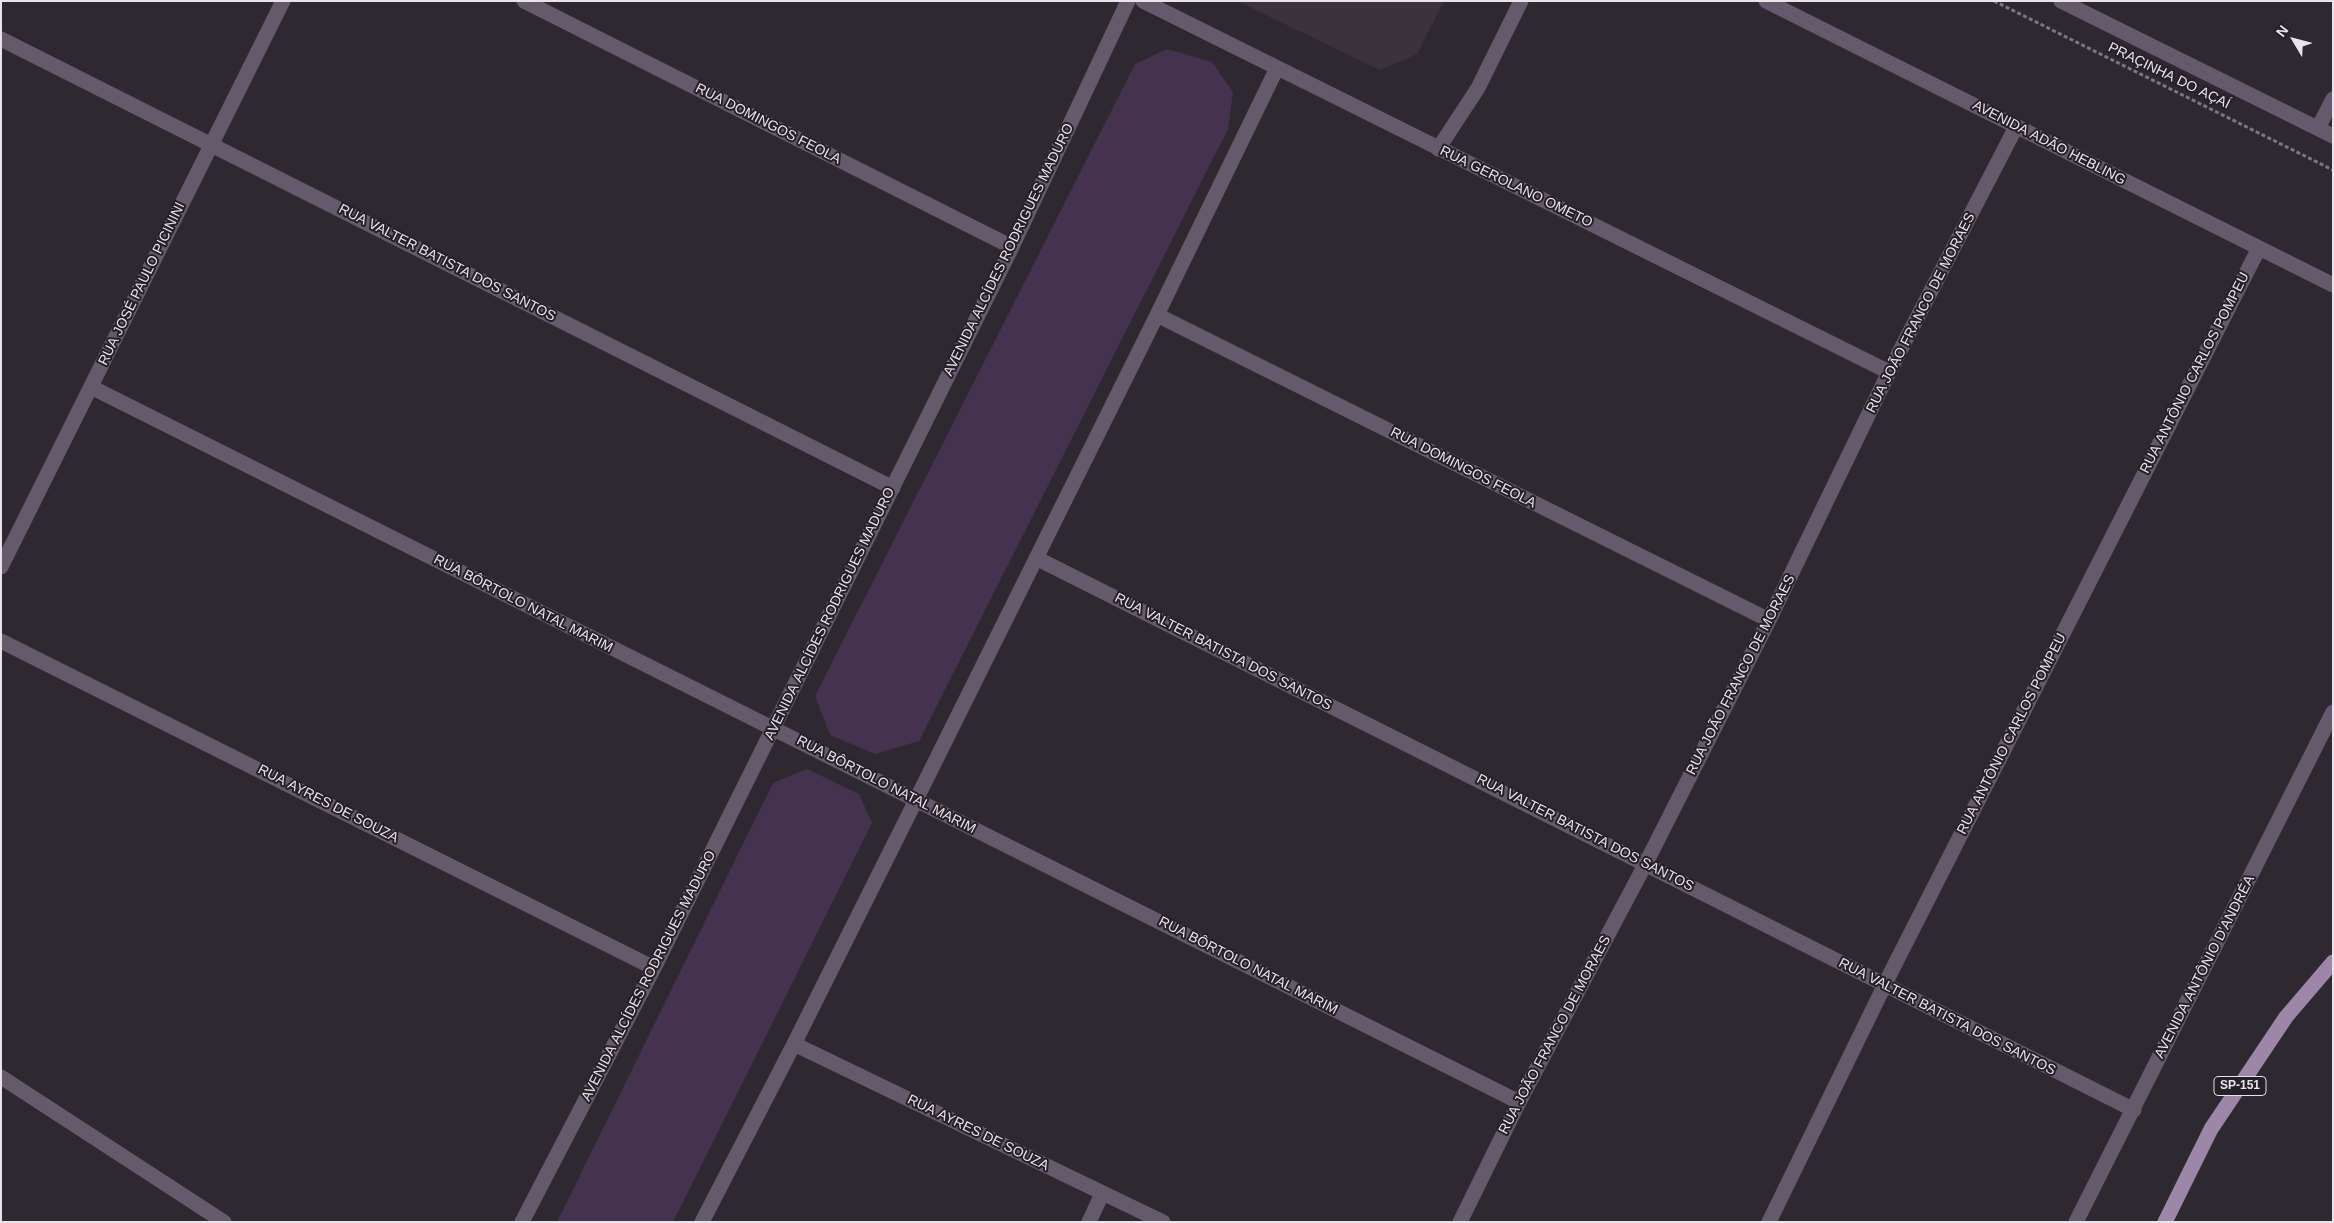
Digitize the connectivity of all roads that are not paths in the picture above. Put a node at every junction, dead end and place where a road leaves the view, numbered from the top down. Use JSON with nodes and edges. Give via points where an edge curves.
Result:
{"nodes":[{"id":1,"x":283,"y":1,"type":"edge"},
{"id":2,"x":524,"y":1,"type":"edge"},
{"id":3,"x":1128,"y":1,"type":"edge"},
{"id":4,"x":1143,"y":1,"type":"edge"},
{"id":5,"x":1521,"y":1,"type":"edge"},
{"id":6,"x":1766,"y":1,"type":"edge"},
{"id":7,"x":2061,"y":1,"type":"edge"},
{"id":8,"x":2078,"y":5,"type":"edge"},
{"id":9,"x":1,"y":39,"type":"edge"},
{"id":10,"x":1277,"y":68,"type":"junction"},
{"id":11,"x":2333,"y":99,"type":"edge"},
{"id":12,"x":2016,"y":127,"type":"junction"},
{"id":13,"x":2318,"y":128,"type":"junction"},
{"id":14,"x":2333,"y":136,"type":"edge"},
{"id":15,"x":212,"y":144,"type":"junction"},
{"id":16,"x":1438,"y":149,"type":"junction"},
{"id":17,"x":1012,"y":247,"type":"junction"},
{"id":18,"x":2259,"y":248,"type":"junction"},
{"id":19,"x":2333,"y":285,"type":"edge"},
{"id":20,"x":1157,"y":315,"type":"junction"},
{"id":21,"x":1889,"y":372,"type":"junction"},
{"id":22,"x":91,"y":388,"type":"junction"},
{"id":23,"x":892,"y":488,"type":"junction"},
{"id":24,"x":1036,"y":558,"type":"junction"},
{"id":25,"x":1,"y":567,"type":"edge"},
{"id":26,"x":1769,"y":620,"type":"junction"},
{"id":27,"x":1,"y":641,"type":"edge"},
{"id":28,"x":2333,"y":712,"type":"edge"},
{"id":29,"x":773,"y":728,"type":"junction"},
{"id":30,"x":916,"y":800,"type":"junction"},
{"id":31,"x":1646,"y":863,"type":"junction"},
{"id":32,"x":2333,"y":962,"type":"edge"},
{"id":33,"x":654,"y":968,"type":"junction"},
{"id":34,"x":1885,"y":985,"type":"junction"},
{"id":35,"x":794,"y":1044,"type":"junction"},
{"id":36,"x":1,"y":1077,"type":"edge"},
{"id":37,"x":1519,"y":1102,"type":"junction"},
{"id":38,"x":2134,"y":1110,"type":"junction"},
{"id":39,"x":1102,"y":1194,"type":"junction"},
{"id":40,"x":224,"y":1222,"type":"edge"},
{"id":41,"x":522,"y":1222,"type":"edge"},
{"id":42,"x":702,"y":1222,"type":"edge"},
{"id":43,"x":1088,"y":1222,"type":"edge"},
{"id":44,"x":1163,"y":1222,"type":"edge"},
{"id":45,"x":1460,"y":1222,"type":"edge"},
{"id":46,"x":1768,"y":1222,"type":"edge"},
{"id":47,"x":2076,"y":1222,"type":"edge"},
{"id":48,"x":2165,"y":1222,"type":"edge"}],
"edges":[{"from":1,"to":15,"type":"street","name":"RUA JOSÉ PAULO PICININI"},
{"from":2,"to":17,"type":"street","name":"RUA DOMINGOS FEOLA"},
{"from":3,"to":17,"type":"street","name":"AVENIDA ALCÍDES RODRIGUES MADURO"},
{"from":4,"to":10,"type":"street","name":"RUA GEROLANO OMETO"},
{"from":5,"to":16,"type":"street","via":[[1478,88]]},
{"from":6,"to":12,"type":"street","name":"AVENIDA ADÃO HEBLING"},
{"from":7,"to":8,"type":"street"},
{"from":8,"to":13,"type":"street"},
{"from":9,"to":15,"type":"street","name":"RUA VALTER BATISTA DOS SANTOS"},
{"from":10,"to":16,"type":"street","name":"RUA GEROLANO OMETO"},
{"from":10,"to":20,"type":"street"},
{"from":11,"to":13,"type":"street"},
{"from":12,"to":18,"type":"street","name":"AVENIDA ADÃO HEBLING"},
{"from":12,"to":21,"type":"street","name":"RUA JOÃO FRANCO DE MORAES"},
{"from":13,"to":14,"type":"street"},
{"from":15,"to":22,"type":"street","name":"RUA JOSÉ PAULO PICININI"},
{"from":15,"to":23,"type":"street","name":"RUA VALTER BATISTA DOS SANTOS"},
{"from":16,"to":21,"type":"street","name":"RUA GEROLANO OMETO"},
{"from":17,"to":23,"type":"street","name":"AVENIDA ALCÍDES RODRIGUES MADURO"},
{"from":18,"to":19,"type":"street","name":"AVENIDA ADÃO HEBLING"},
{"from":18,"to":34,"type":"street","name":"RUA ANTÔNIO CARLOS POMPEU"},
{"from":20,"to":24,"type":"street"},
{"from":20,"to":26,"type":"street","name":"RUA DOMINGOS FEOLA"},
{"from":21,"to":26,"type":"street","name":"RUA JOÃO FRANCO DE MORAES"},
{"from":22,"to":25,"type":"street","name":"RUA JOSÉ PAULO PICININI"},
{"from":22,"to":29,"type":"street","name":"RUA BÔRTOLO NATAL MARIM"},
{"from":23,"to":29,"type":"street","name":"AVENIDA ALCÍDES RODRIGUES MADURO"},
{"from":24,"to":30,"type":"street"},
{"from":24,"to":31,"type":"street","name":"RUA VALTER BATISTA DOS SANTOS"},
{"from":26,"to":31,"type":"street","name":"RUA JOÃO FRANCO DE MORAES"},
{"from":27,"to":33,"type":"street","name":"RUA AYRES DE SOUZA"},
{"from":28,"to":38,"type":"street","name":"AVENIDA ANTÔNIO D'ANDRÉA"},
{"from":29,"to":30,"type":"street","name":"RUA BÔRTOLO NATAL MARIM"},
{"from":29,"to":33,"type":"street","name":"AVENIDA ALCÍDES RODRIGUES MADURO"},
{"from":30,"to":35,"type":"street"},
{"from":30,"to":37,"type":"street","name":"RUA BÔRTOLO NATAL MARIM"},
{"from":31,"to":34,"type":"street","name":"RUA VALTER BATISTA DOS SANTOS"},
{"from":31,"to":37,"type":"street","name":"RUA JOÃO FRANCO DE MORAES"},
{"from":32,"to":48,"type":"main road","number":"SP-151","via":[[2286,1017],[2211,1129]]},
{"from":33,"to":41,"type":"street","name":"AVENIDA ALCÍDES RODRIGUES MADURO"},
{"from":34,"to":38,"type":"street","name":"RUA VALTER BATISTA DOS SANTOS"},
{"from":34,"to":46,"type":"street","name":"RUA ANTÔNIO CARLOS POMPEU"},
{"from":35,"to":39,"type":"street","name":"RUA AYRES DE SOUZA"},
{"from":35,"to":42,"type":"street"},
{"from":36,"to":40,"type":"street"},
{"from":37,"to":45,"type":"street","name":"RUA JOÃO FRANCO DE MORAES"},
{"from":38,"to":47,"type":"street","name":"AVENIDA ANTÔNIO D'ANDRÉA"},
{"from":39,"to":43,"type":"street"},
{"from":39,"to":44,"type":"street","name":"RUA AYRES DE SOUZA"}]}
